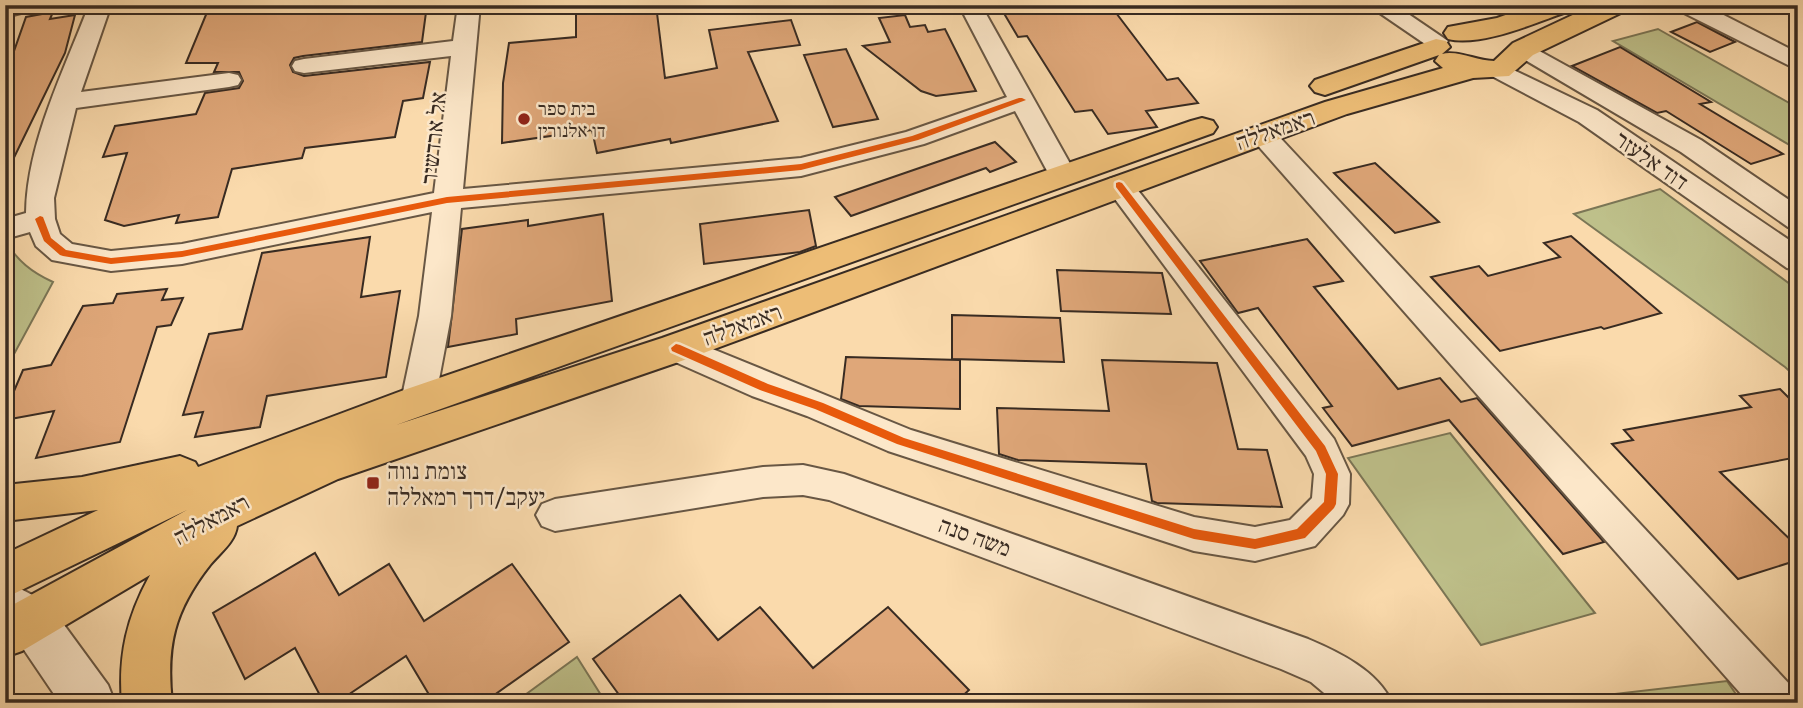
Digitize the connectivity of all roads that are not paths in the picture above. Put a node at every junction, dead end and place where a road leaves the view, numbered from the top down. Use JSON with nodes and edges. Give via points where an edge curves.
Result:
{"nodes":[{"id":1,"x":20,"y":5,"type":"edge"},
{"id":2,"x":100,"y":5,"type":"edge"},
{"id":3,"x":469,"y":5,"type":"edge"},
{"id":4,"x":970,"y":5,"type":"edge"},
{"id":5,"x":1379,"y":5,"type":"edge"},
{"id":6,"x":1560,"y":5,"type":"edge"},
{"id":7,"x":1616,"y":5,"type":"edge"},
{"id":8,"x":1686,"y":5,"type":"edge"},
{"id":9,"x":5,"y":9,"type":"edge"},
{"id":10,"x":1443,"y":41,"type":"junction"},
{"id":11,"x":464,"y":47,"type":"junction"},
{"id":12,"x":1501,"y":62,"type":"junction"},
{"id":13,"x":1798,"y":63,"type":"edge"},
{"id":14,"x":304,"y":66,"type":"dead end"},
{"id":15,"x":229,"y":80,"type":"dead end"},
{"id":16,"x":1022,"y":100,"type":"junction"},
{"id":17,"x":68,"y":101,"type":"junction"},
{"id":18,"x":1262,"y":134,"type":"junction"},
{"id":19,"x":1063,"y":176,"type":"junction"},
{"id":20,"x":1119,"y":185,"type":"junction"},
{"id":21,"x":447,"y":200,"type":"junction"},
{"id":22,"x":40,"y":219,"type":"junction"},
{"id":23,"x":1798,"y":220,"type":"edge"},
{"id":24,"x":5,"y":229,"type":"edge"},
{"id":25,"x":1798,"y":261,"type":"edge"},
{"id":26,"x":676,"y":348,"type":"junction"},
{"id":27,"x":418,"y":401,"type":"junction"},
{"id":28,"x":271,"y":455,"type":"junction"},
{"id":29,"x":244,"y":501,"type":"junction"},
{"id":30,"x":5,"y":503,"type":"edge"},
{"id":31,"x":555,"y":515,"type":"dead end"},
{"id":32,"x":5,"y":577,"type":"edge"},
{"id":33,"x":14,"y":619,"type":"edge"},
{"id":34,"x":90,"y":703,"type":"edge"},
{"id":35,"x":147,"y":703,"type":"edge"},
{"id":36,"x":1370,"y":703,"type":"edge"},
{"id":37,"x":1777,"y":703,"type":"edge"}],
"edges":[{"from":1,"to":9,"type":"street"},
{"from":2,"to":17,"type":"street"},
{"from":3,"to":11,"type":"street","name":"אל ארדשיר"},
{"from":4,"to":16,"type":"street"},
{"from":5,"to":10,"type":"street"},
{"from":6,"to":10,"type":"highway","name":"ראמאללה"},
{"from":7,"to":12,"type":"highway","name":"ראמאללה"},
{"from":8,"to":13,"type":"street"},
{"from":10,"to":12,"type":"highway","via":[[1447,60]]},
{"from":10,"to":12,"type":"highway","via":[[1495,41],[1506,48]]},
{"from":10,"to":19,"type":"highway","name":"ראמאללה"},
{"from":11,"to":14,"type":"street"},
{"from":11,"to":21,"type":"street","name":"אל ארדשיר"},
{"from":12,"to":18,"type":"highway","name":"ראמאללה","via":[[1336,108]]},
{"from":12,"to":23,"type":"street","via":[[1691,146]]},
{"from":12,"to":25,"type":"street","name":"דוד אלעזר","via":[[1588,116]]},
{"from":15,"to":17,"type":"street"},
{"from":16,"to":19,"type":"street"},
{"from":16,"to":21,"type":"street","via":[[915,138],[801,167]]},
{"from":17,"to":22,"type":"street","via":[[44,171]]},
{"from":18,"to":20,"type":"highway","name":"ראמאללה"},
{"from":18,"to":37,"type":"street"},
{"from":19,"to":27,"type":"highway","name":"ראמאללה"},
{"from":20,"to":26,"type":"highway","name":"ראמאללה"},
{"from":20,"to":26,"type":"street","via":[[1321,449],[1332,474],[1330,504],[1301,534],[1255,544],[1194,534],[901,441]]},
{"from":21,"to":22,"type":"street","via":[[182,254],[111,261],[63,253],[47,239]]},
{"from":21,"to":27,"type":"street","name":"אל ארדשיר","via":[[435,316]]},
{"from":22,"to":24,"type":"street"},
{"from":26,"to":29,"type":"highway","name":"ראמאללה","via":[[427,430]]},
{"from":27,"to":28,"type":"highway","name":"ראמאללה"},
{"from":28,"to":30,"type":"highway","via":[[82,495]]},
{"from":28,"to":32,"type":"highway","name":"ראמאללה","via":[[138,511]]},
{"from":29,"to":33,"type":"highway","name":"ראמאללה"},
{"from":29,"to":35,"type":"highway","via":[[186,557],[163,596],[145,640]]},
{"from":31,"to":36,"type":"street","name":"משה סנה","via":[[763,482],[803,480],[831,485],[1293,653],[1326,668]]},
{"from":33,"to":34,"type":"street"}]}
